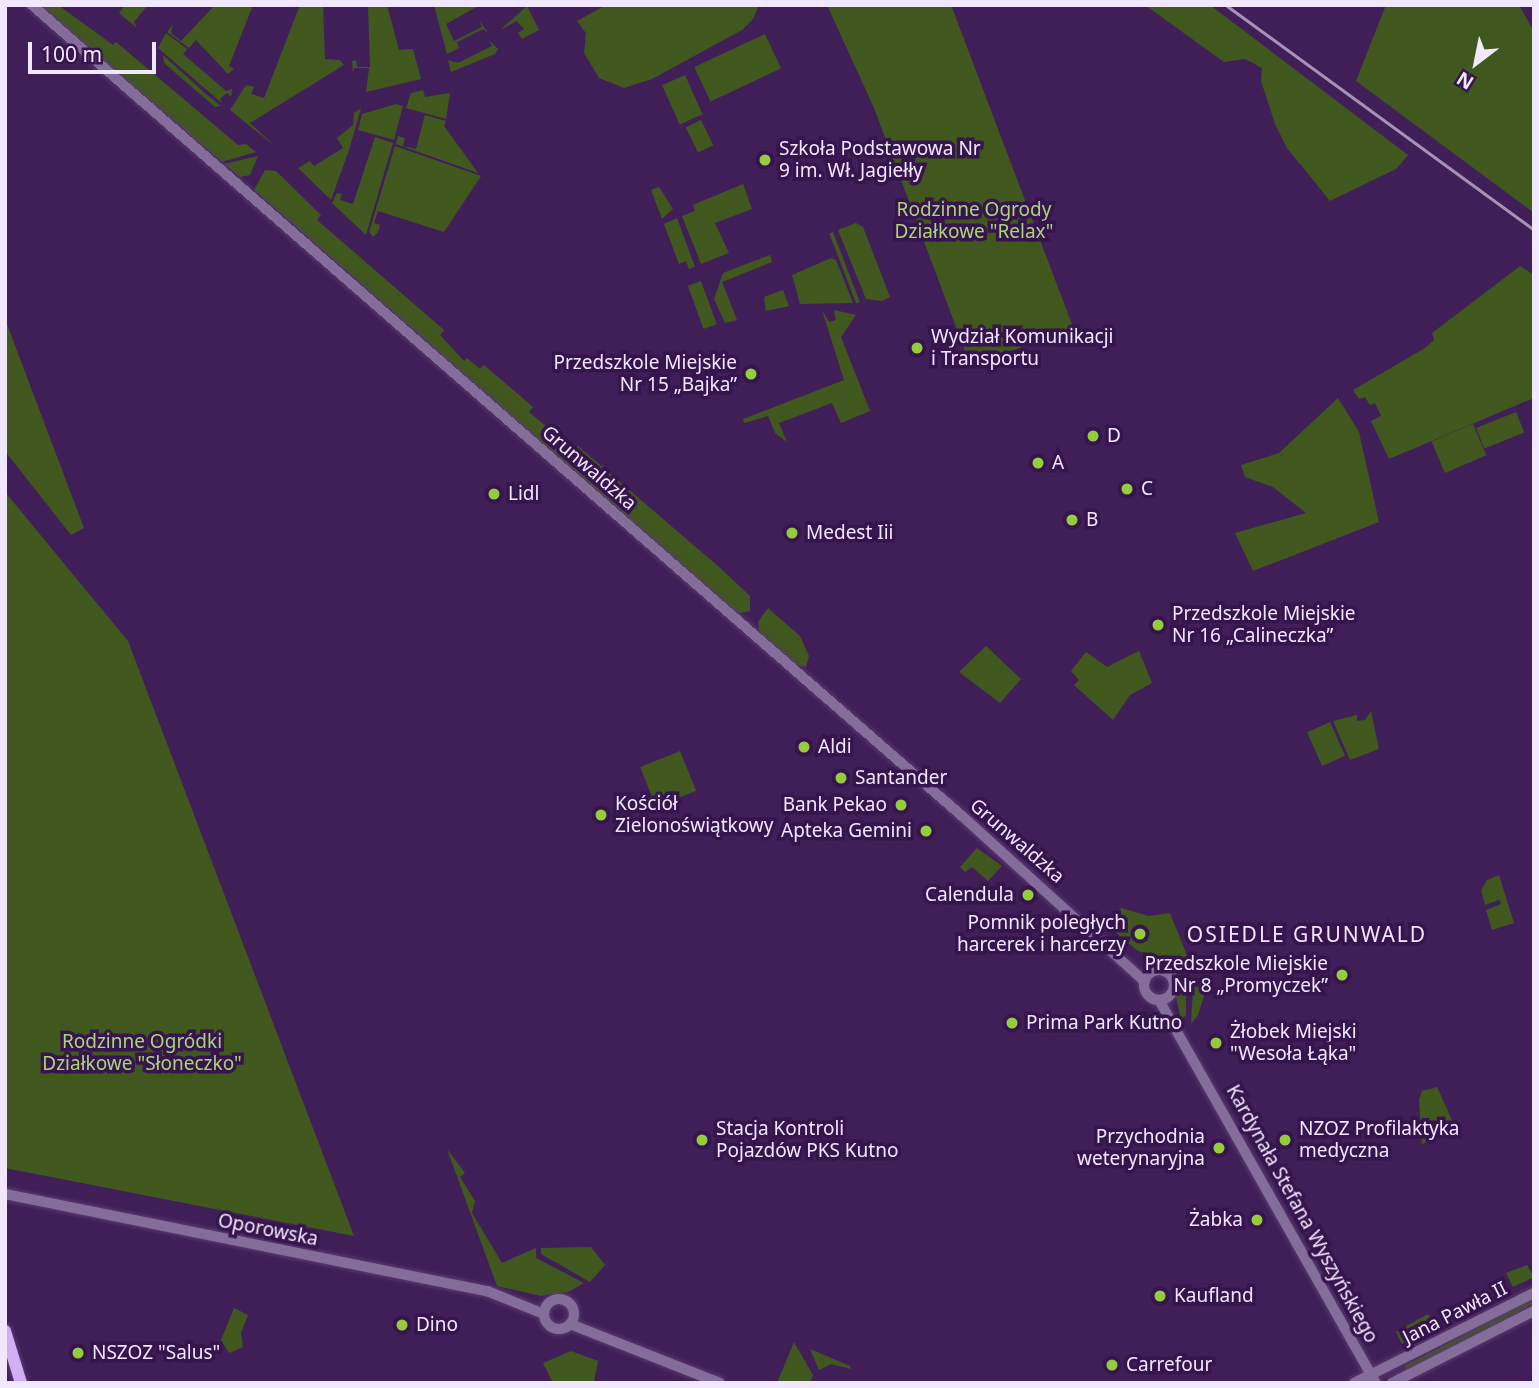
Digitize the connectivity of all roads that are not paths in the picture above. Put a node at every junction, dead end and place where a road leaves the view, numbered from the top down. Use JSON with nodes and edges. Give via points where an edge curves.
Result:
{"nodes":[{"id":1,"x":32,"y":5,"type":"edge"},
{"id":2,"x":1149,"y":977,"type":"junction"},
{"id":3,"x":1171,"y":994,"type":"junction"},
{"id":4,"x":1159,"y":1000,"type":"junction"},
{"id":5,"x":1176,"y":1025,"type":"junction"},
{"id":6,"x":7,"y":1196,"type":"edge"},
{"id":7,"x":1534,"y":1293,"type":"edge"},
{"id":8,"x":520,"y":1302,"type":"junction"},
{"id":9,"x":549,"y":1303,"type":"junction"},
{"id":10,"x":1534,"y":1311,"type":"edge"},
{"id":11,"x":544,"y":1314,"type":"junction"},
{"id":12,"x":572,"y":1319,"type":"junction"},
{"id":13,"x":5,"y":1331,"type":"edge"},
{"id":14,"x":1374,"y":1378,"type":"edge"},
{"id":15,"x":21,"y":1383,"type":"edge"},
{"id":16,"x":720,"y":1383,"type":"edge"},
{"id":17,"x":1354,"y":1383,"type":"edge"},
{"id":18,"x":1392,"y":1383,"type":"edge"}],
"edges":[{"from":1,"to":2,"type":"street","name":"Grunwaldzka"},
{"from":2,"to":3,"type":"street","via":[[1171,976]]},
{"from":2,"to":4,"type":"street","name":"Kardynała Stefana Wyszyńskiego","via":[[1149,996]]},
{"from":3,"to":4,"type":"street"},
{"from":3,"to":5,"type":"street","name":"Kardynała Stefana Wyszyńskiego"},
{"from":4,"to":5,"type":"street","name":"Kardynała Stefana Wyszyńskiego"},
{"from":5,"to":14,"type":"street","name":"Kardynała Stefana Wyszyńskiego"},
{"from":6,"to":8,"type":"street","name":"Oporowska","via":[[379,1269]]},
{"from":7,"to":14,"type":"street","name":"Jana Pawła II"},
{"from":8,"to":9,"type":"street","name":"Oporowska"},
{"from":8,"to":11,"type":"street","name":"Oporowska"},
{"from":9,"to":11,"type":"street"},
{"from":9,"to":12,"type":"street","via":[[566,1301]]},
{"from":10,"to":18,"type":"street","name":"Jana Pawła II"},
{"from":11,"to":12,"type":"street","name":"Oporowska","via":[[554,1328]]},
{"from":12,"to":16,"type":"street"},
{"from":13,"to":15,"type":"main road"},
{"from":14,"to":17,"type":"street","name":"Jana Pawła II"}]}
